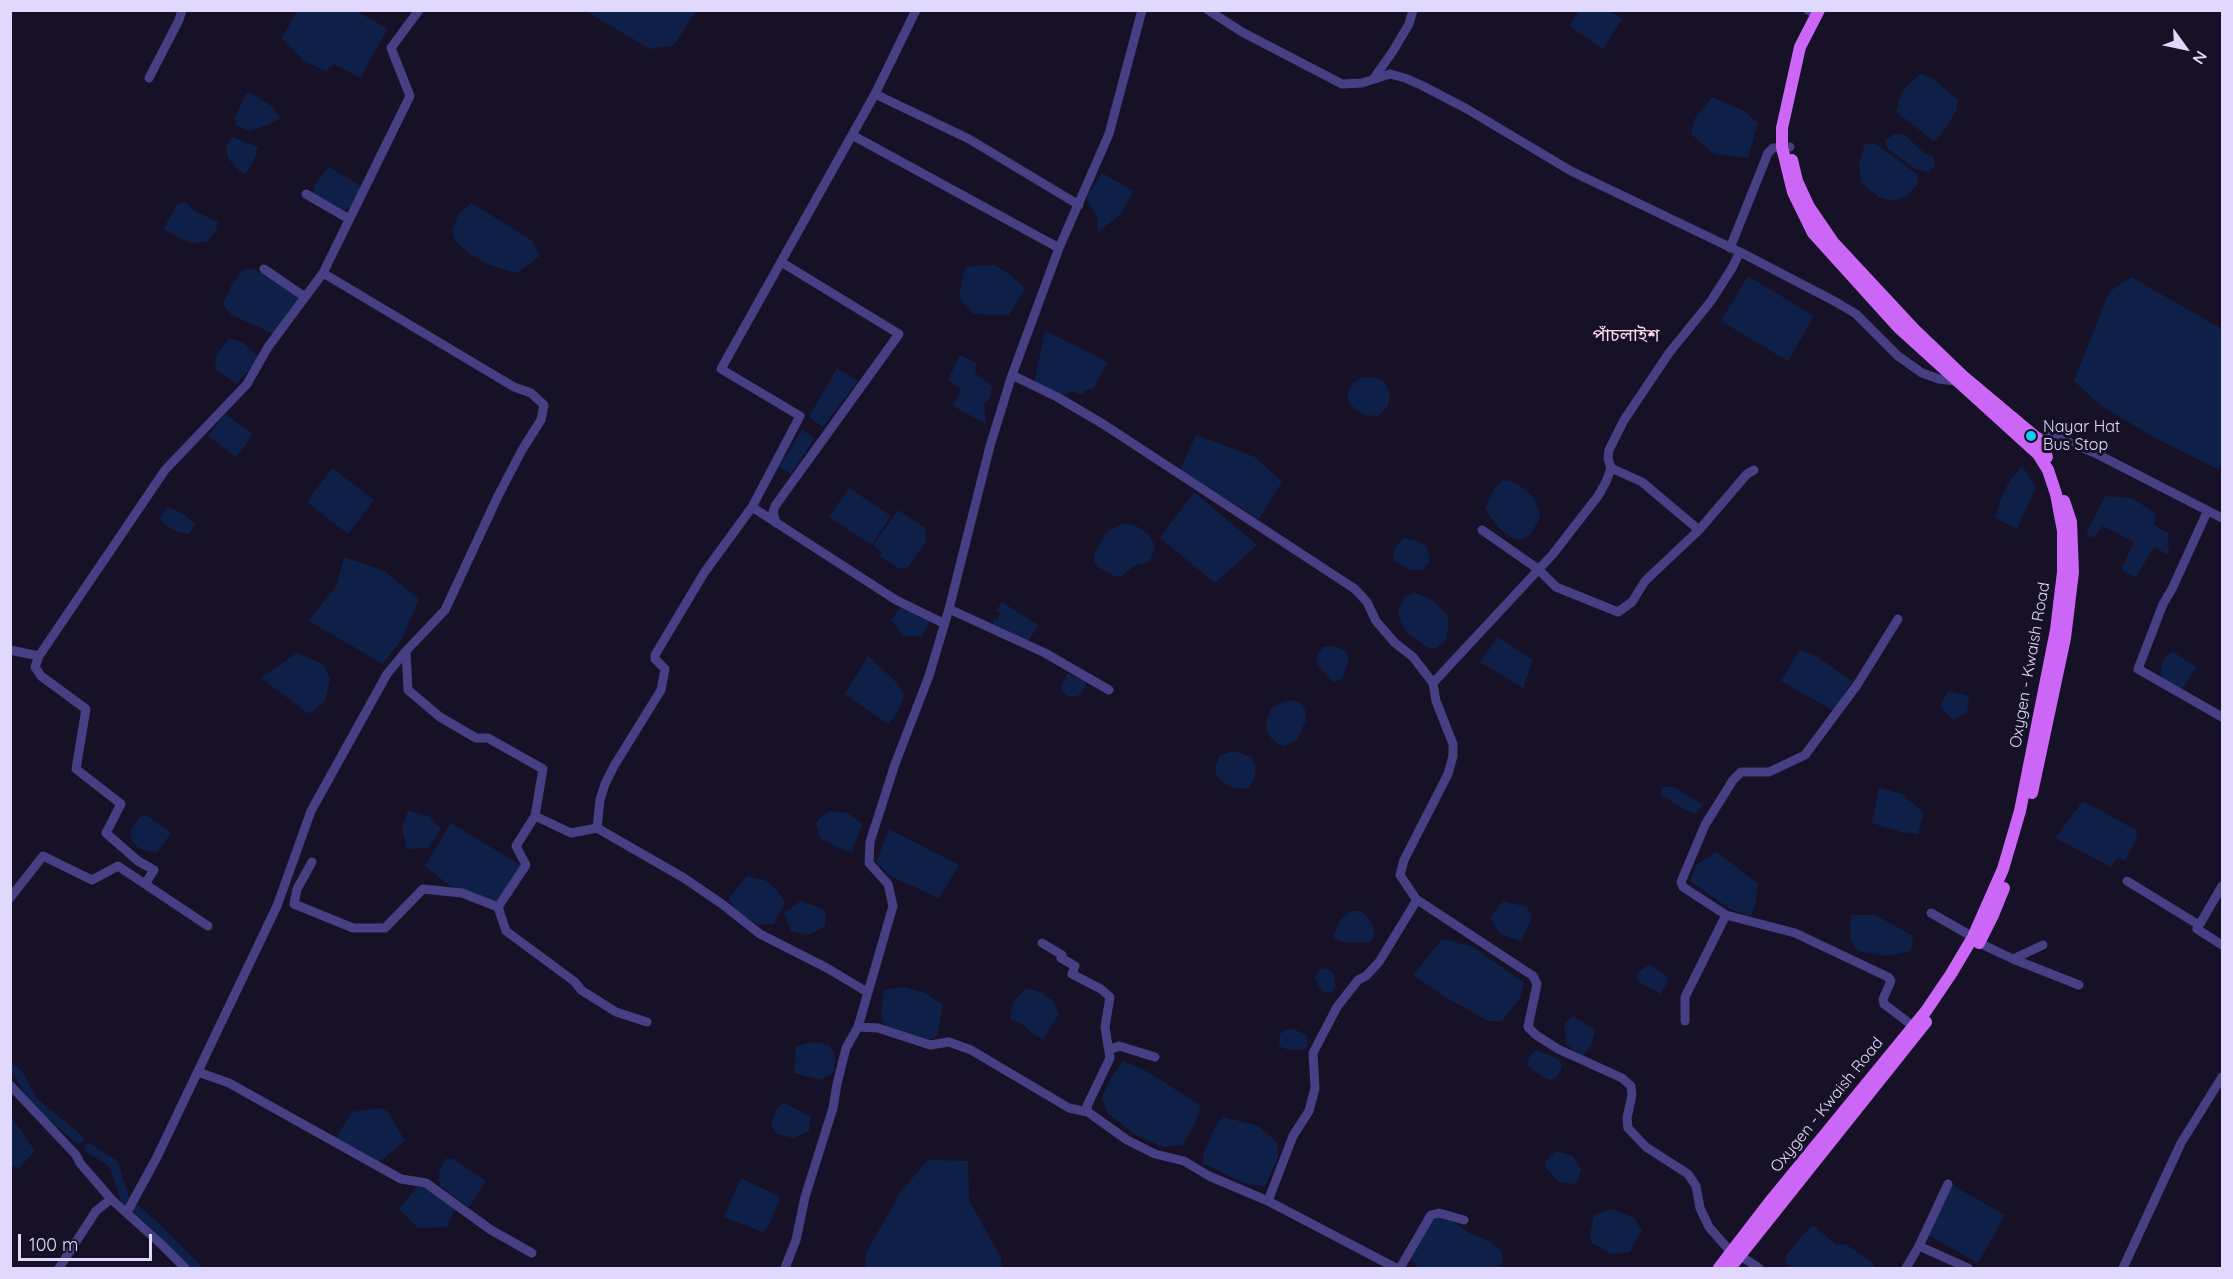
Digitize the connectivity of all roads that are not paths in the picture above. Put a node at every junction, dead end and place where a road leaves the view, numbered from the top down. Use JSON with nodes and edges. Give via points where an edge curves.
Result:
{"nodes":[{"id":1,"x":182,"y":10,"type":"edge"},
{"id":2,"x":419,"y":10,"type":"edge"},
{"id":3,"x":916,"y":10,"type":"edge"},
{"id":4,"x":1142,"y":10,"type":"edge"},
{"id":5,"x":1208,"y":10,"type":"edge"},
{"id":6,"x":1413,"y":10,"type":"edge"},
{"id":7,"x":1817,"y":12,"type":"edge"},
{"id":8,"x":149,"y":78,"type":"dead end"},
{"id":9,"x":1374,"y":78,"type":"junction"},
{"id":10,"x":875,"y":94,"type":"junction"},
{"id":11,"x":852,"y":135,"type":"junction"},
{"id":12,"x":1786,"y":147,"type":"junction"},
{"id":13,"x":306,"y":194,"type":"dead end"},
{"id":14,"x":1079,"y":205,"type":"junction"},
{"id":15,"x":349,"y":219,"type":"junction"},
{"id":16,"x":1059,"y":248,"type":"junction"},
{"id":17,"x":1730,"y":248,"type":"junction"},
{"id":18,"x":1740,"y":252,"type":"junction"},
{"id":19,"x":781,"y":262,"type":"junction"},
{"id":20,"x":264,"y":269,"type":"dead end"},
{"id":21,"x":323,"y":273,"type":"junction"},
{"id":22,"x":304,"y":297,"type":"junction"},
{"id":23,"x":1012,"y":375,"type":"junction"},
{"id":24,"x":1959,"y":378,"type":"junction"},
{"id":25,"x":2037,"y":438,"type":"junction"},
{"id":26,"x":1611,"y":468,"type":"junction"},
{"id":27,"x":1754,"y":470,"type":"dead end"},
{"id":28,"x":752,"y":507,"type":"junction"},
{"id":29,"x":2207,"y":512,"type":"junction"},
{"id":30,"x":2223,"y":518,"type":"edge"},
{"id":31,"x":776,"y":523,"type":"junction"},
{"id":32,"x":1482,"y":530,"type":"dead end"},
{"id":33,"x":1699,"y":530,"type":"junction"},
{"id":34,"x":1538,"y":570,"type":"junction"},
{"id":35,"x":949,"y":609,"type":"junction"},
{"id":36,"x":1898,"y":619,"type":"dead end"},
{"id":37,"x":943,"y":623,"type":"junction"},
{"id":38,"x":10,"y":650,"type":"edge"},
{"id":39,"x":406,"y":651,"type":"junction"},
{"id":40,"x":39,"y":656,"type":"junction"},
{"id":41,"x":1433,"y":683,"type":"junction"},
{"id":42,"x":1109,"y":690,"type":"dead end"},
{"id":43,"x":2223,"y":717,"type":"edge"},
{"id":44,"x":535,"y":816,"type":"junction"},
{"id":45,"x":597,"y":828,"type":"junction"},
{"id":46,"x":312,"y":862,"type":"dead end"},
{"id":47,"x":2127,"y":880,"type":"dead end"},
{"id":48,"x":145,"y":884,"type":"junction"},
{"id":49,"x":2221,"y":893,"type":"edge"},
{"id":50,"x":10,"y":898,"type":"edge"},
{"id":51,"x":1416,"y":899,"type":"junction"},
{"id":52,"x":498,"y":907,"type":"junction"},
{"id":53,"x":1931,"y":913,"type":"dead end"},
{"id":54,"x":1726,"y":915,"type":"junction"},
{"id":55,"x":2199,"y":925,"type":"junction"},
{"id":56,"x":208,"y":926,"type":"dead end"},
{"id":57,"x":1976,"y":940,"type":"junction"},
{"id":58,"x":1042,"y":943,"type":"dead end"},
{"id":59,"x":2043,"y":945,"type":"dead end"},
{"id":60,"x":2223,"y":945,"type":"edge"},
{"id":61,"x":2013,"y":958,"type":"junction"},
{"id":62,"x":2079,"y":985,"type":"dead end"},
{"id":63,"x":867,"y":992,"type":"junction"},
{"id":64,"x":1685,"y":1021,"type":"dead end"},
{"id":65,"x":647,"y":1022,"type":"dead end"},
{"id":66,"x":1913,"y":1026,"type":"junction"},
{"id":67,"x":858,"y":1027,"type":"junction"},
{"id":68,"x":1109,"y":1050,"type":"junction"},
{"id":69,"x":1155,"y":1057,"type":"dead end"},
{"id":70,"x":198,"y":1072,"type":"junction"},
{"id":71,"x":2223,"y":1077,"type":"edge"},
{"id":72,"x":10,"y":1085,"type":"edge"},
{"id":73,"x":1088,"y":1112,"type":"junction"},
{"id":74,"x":1948,"y":1184,"type":"dead end"},
{"id":75,"x":111,"y":1199,"type":"junction"},
{"id":76,"x":1268,"y":1202,"type":"junction"},
{"id":77,"x":126,"y":1212,"type":"junction"},
{"id":78,"x":1464,"y":1220,"type":"dead end"},
{"id":79,"x":1919,"y":1246,"type":"junction"},
{"id":80,"x":532,"y":1253,"type":"dead end"},
{"id":81,"x":1735,"y":1253,"type":"junction"},
{"id":82,"x":59,"y":1269,"type":"edge"},
{"id":83,"x":185,"y":1269,"type":"edge"},
{"id":84,"x":785,"y":1269,"type":"edge"},
{"id":85,"x":1398,"y":1269,"type":"edge"},
{"id":86,"x":1719,"y":1269,"type":"edge"},
{"id":87,"x":1730,"y":1269,"type":"edge"},
{"id":88,"x":1759,"y":1269,"type":"edge"},
{"id":89,"x":1906,"y":1269,"type":"edge"},
{"id":90,"x":1968,"y":1269,"type":"edge"},
{"id":91,"x":2123,"y":1269,"type":"edge"}],
"edges":[{"from":1,"to":8,"type":"street"},
{"from":2,"to":15,"type":"street","via":[[391,48],[410,96]]},
{"from":3,"to":10,"type":"street"},
{"from":4,"to":14,"type":"street","via":[[1109,134]]},
{"from":5,"to":9,"type":"street","via":[[1342,84]]},
{"from":6,"to":9,"type":"street","via":[[1409,24]]},
{"from":7,"to":12,"type":"main road","name":"Oxygen - Kwaish Road","via":[[1803,59]]},
{"from":9,"to":17,"type":"street","via":[[1390,74],[1423,86],[1571,171]]},
{"from":10,"to":11,"type":"street"},
{"from":10,"to":14,"type":"street","via":[[969,139]]},
{"from":11,"to":16,"type":"street"},
{"from":11,"to":19,"type":"street"},
{"from":12,"to":17,"type":"street","via":[[1773,148],[1768,153]]},
{"from":12,"to":24,"type":"main road","name":"Oxygen - Kwaish Road","via":[[1797,181],[1821,226]]},
{"from":13,"to":15,"type":"street"},
{"from":14,"to":16,"type":"street"},
{"from":15,"to":21,"type":"street"},
{"from":16,"to":23,"type":"street"},
{"from":17,"to":18,"type":"street"},
{"from":18,"to":24,"type":"street","via":[[1856,314],[1898,356],[1922,373],[1939,379]]},
{"from":18,"to":26,"type":"street","via":[[1711,301],[1669,353],[1624,420],[1609,450]]},
{"from":19,"to":28,"type":"street","via":[[722,369],[800,416]]},
{"from":19,"to":31,"type":"street","via":[[899,334],[775,506],[772,512]]},
{"from":20,"to":22,"type":"street"},
{"from":21,"to":22,"type":"street"},
{"from":21,"to":39,"type":"street","via":[[514,387],[531,393],[544,405],[541,420],[498,496],[445,610]]},
{"from":22,"to":40,"type":"street","via":[[247,384],[165,470]]},
{"from":23,"to":35,"type":"street"},
{"from":23,"to":41,"type":"street","via":[[1103,423],[1347,584],[1367,602],[1376,621]]},
{"from":24,"to":25,"type":"main road","name":"Oxygen - Kwaish Road"},
{"from":24,"to":57,"type":"main road","name":"Oxygen - Kwaish Road","via":[[2038,454],[2056,494],[2063,531],[2056,630],[2020,811]]},
{"from":25,"to":29,"type":"street","via":[[2056,437],[2095,453]]},
{"from":25,"to":57,"type":"main road","name":"Oxygen - Kwaish Road","via":[[2056,475],[2071,522],[2073,572],[2064,638],[2032,792],[1994,915]]},
{"from":26,"to":33,"type":"street","via":[[1642,482]]},
{"from":26,"to":34,"type":"street","via":[[1598,496]]},
{"from":27,"to":33,"type":"street"},
{"from":28,"to":31,"type":"street"},
{"from":28,"to":45,"type":"street","via":[[704,573],[655,655],[665,669],[662,690],[605,784]]},
{"from":29,"to":30,"type":"street"},
{"from":29,"to":43,"type":"street","via":[[2163,604],[2138,669]]},
{"from":31,"to":37,"type":"street","via":[[896,600]]},
{"from":32,"to":34,"type":"street"},
{"from":33,"to":34,"type":"street","via":[[1645,581],[1632,603],[1618,612],[1556,587]]},
{"from":34,"to":41,"type":"street"},
{"from":35,"to":37,"type":"street"},
{"from":35,"to":42,"type":"street","via":[[1045,653]]},
{"from":36,"to":54,"type":"street","via":[[1857,685],[1804,755],[1768,772],[1741,772],[1713,809],[1681,882]]},
{"from":37,"to":63,"type":"street","via":[[929,676],[870,842],[868,863],[888,884],[893,906]]},
{"from":38,"to":40,"type":"street"},
{"from":39,"to":44,"type":"street","via":[[408,690],[440,717],[476,738],[489,738],[543,769]]},
{"from":39,"to":70,"type":"street","via":[[387,674],[311,811],[277,906]]},
{"from":40,"to":48,"type":"street","via":[[35,667],[41,676],[86,709],[76,769],[121,804],[106,833],[154,870]]},
{"from":41,"to":51,"type":"street","via":[[1453,744],[1453,756],[1400,875]]},
{"from":44,"to":45,"type":"street","via":[[571,833]]},
{"from":44,"to":52,"type":"street","via":[[516,846],[526,865]]},
{"from":45,"to":63,"type":"street","via":[[684,878],[760,934]]},
{"from":46,"to":52,"type":"street","via":[[297,889],[294,904],[353,928],[385,928],[423,889],[462,894]]},
{"from":47,"to":55,"type":"street"},
{"from":48,"to":50,"type":"street","via":[[118,866],[92,879],[43,856]]},
{"from":48,"to":56,"type":"street"},
{"from":49,"to":55,"type":"street"},
{"from":51,"to":76,"type":"street","via":[[1379,962],[1358,980],[1337,1007],[1313,1053],[1315,1088],[1309,1111],[1293,1136]]},
{"from":51,"to":81,"type":"street","via":[[1533,976],[1537,984],[1528,1027],[1558,1049],[1622,1078],[1631,1086],[1628,1128],[1646,1147],[1688,1174],[1696,1186],[1709,1227]]},
{"from":52,"to":65,"type":"street","via":[[506,931],[581,990],[616,1012]]},
{"from":53,"to":57,"type":"street"},
{"from":54,"to":64,"type":"street","via":[[1685,997]]},
{"from":54,"to":66,"type":"street","via":[[1795,933],[1888,977],[1884,1004]]},
{"from":55,"to":60,"type":"street","via":[[2197,929]]},
{"from":57,"to":61,"type":"street"},
{"from":57,"to":66,"type":"main road","name":"Oxygen - Kwaish Road"},
{"from":57,"to":81,"type":"main road","name":"Oxygen - Kwaish Road","via":[[1946,997],[1914,1039]]},
{"from":58,"to":68,"type":"street","via":[[1075,966],[1072,974],[1110,997],[1105,1027]]},
{"from":59,"to":61,"type":"street"},
{"from":61,"to":62,"type":"street"},
{"from":63,"to":67,"type":"street"},
{"from":66,"to":81,"type":"main road","name":"Oxygen - Kwaish Road"},
{"from":67,"to":73,"type":"street","via":[[878,1028],[930,1045],[949,1042],[992,1062],[1069,1108]]},
{"from":67,"to":84,"type":"street","via":[[846,1048],[834,1108]]},
{"from":68,"to":69,"type":"street","via":[[1119,1046]]},
{"from":68,"to":73,"type":"street","via":[[1110,1058],[1087,1106]]},
{"from":70,"to":77,"type":"street"},
{"from":70,"to":80,"type":"street","via":[[229,1083],[401,1179],[426,1184],[491,1230]]},
{"from":71,"to":91,"type":"street","via":[[2181,1143]]},
{"from":72,"to":75,"type":"street"},
{"from":73,"to":76,"type":"street","via":[[1127,1140],[1155,1154],[1184,1161]]},
{"from":74,"to":79,"type":"street"},
{"from":75,"to":77,"type":"street"},
{"from":75,"to":82,"type":"street","via":[[96,1211]]},
{"from":76,"to":85,"type":"street"},
{"from":77,"to":83,"type":"street"},
{"from":78,"to":85,"type":"street","via":[[1438,1213],[1431,1215]]},
{"from":79,"to":89,"type":"street"},
{"from":79,"to":90,"type":"street"},
{"from":81,"to":86,"type":"main road","name":"Oxygen - Kwaish Road"},
{"from":81,"to":87,"type":"main road","name":"Oxygen - Kwaish Road"},
{"from":81,"to":88,"type":"street"}]}
